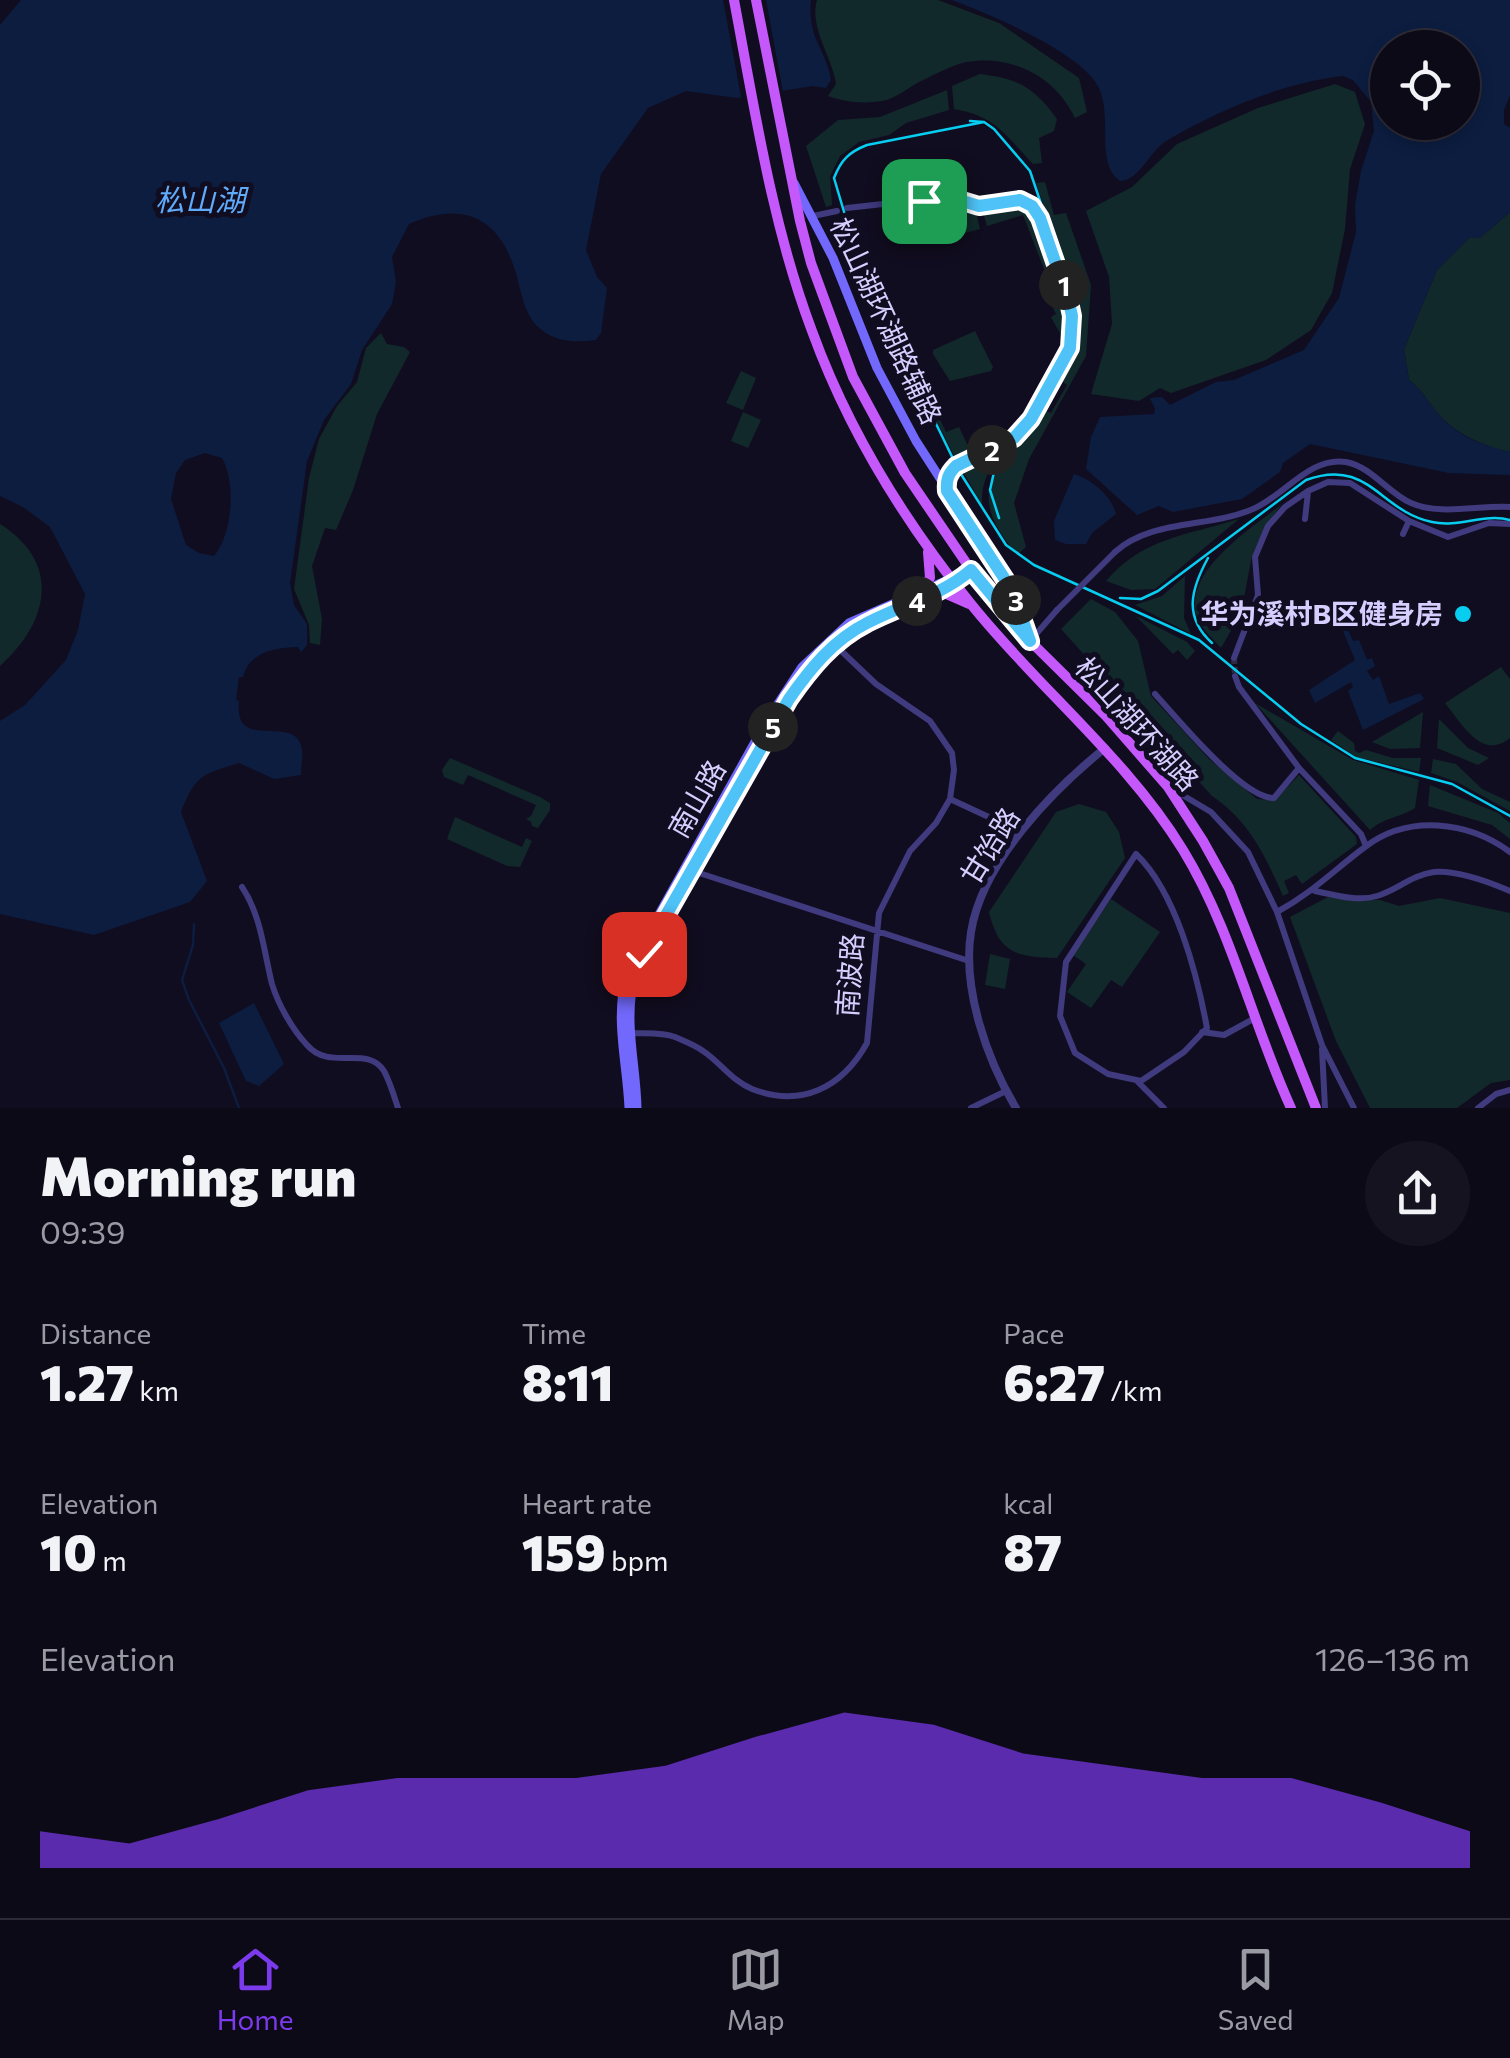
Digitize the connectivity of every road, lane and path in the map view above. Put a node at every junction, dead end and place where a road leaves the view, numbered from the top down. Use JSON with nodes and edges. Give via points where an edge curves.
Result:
{"nodes":[{"id":1,"x":734,"y":0,"type":"edge"},
{"id":2,"x":756,"y":0,"type":"edge"},
{"id":3,"x":789,"y":176,"type":"junction"},
{"id":4,"x":903,"y":188,"type":"dead end"},
{"id":5,"x":888,"y":202,"type":"junction"},
{"id":6,"x":847,"y":208,"type":"dead end"},
{"id":7,"x":836,"y":211,"type":"dead end"},
{"id":8,"x":813,"y":216,"type":"junction"},
{"id":9,"x":1070,"y":348,"type":"junction"},
{"id":10,"x":1058,"y":354,"type":"dead end"},
{"id":11,"x":1308,"y":490,"type":"junction"},
{"id":12,"x":947,"y":491,"type":"junction"},
{"id":13,"x":1510,"y":507,"type":"edge"},
{"id":14,"x":1305,"y":519,"type":"dead end"},
{"id":15,"x":1409,"y":521,"type":"junction"},
{"id":16,"x":1510,"y":524,"type":"edge"},
{"id":17,"x":1403,"y":534,"type":"dead end"},
{"id":18,"x":924,"y":542,"type":"junction"},
{"id":19,"x":971,"y":570,"type":"junction"},
{"id":20,"x":953,"y":581,"type":"junction"},
{"id":21,"x":923,"y":594,"type":"junction"},
{"id":22,"x":974,"y":608,"type":"junction"},
{"id":23,"x":1030,"y":641,"type":"junction"},
{"id":24,"x":835,"y":645,"type":"junction"},
{"id":25,"x":1234,"y":658,"type":"tunnel mouth"},
{"id":26,"x":1235,"y":676,"type":"tunnel mouth"},
{"id":27,"x":1155,"y":694,"type":"dead end"},
{"id":28,"x":1105,"y":748,"type":"junction"},
{"id":29,"x":1299,"y":768,"type":"junction"},
{"id":30,"x":1168,"y":787,"type":"junction"},
{"id":31,"x":950,"y":799,"type":"junction"},
{"id":32,"x":1022,"y":832,"type":"junction"},
{"id":33,"x":1366,"y":846,"type":"junction"},
{"id":34,"x":1510,"y":852,"type":"edge"},
{"id":35,"x":688,"y":869,"type":"junction"},
{"id":36,"x":242,"y":887,"type":"dead end"},
{"id":37,"x":1507,"y":889,"type":"edge"},
{"id":38,"x":1313,"y":890,"type":"junction"},
{"id":39,"x":1277,"y":912,"type":"junction"},
{"id":40,"x":875,"y":930,"type":"junction"},
{"id":41,"x":969,"y":961,"type":"junction"},
{"id":42,"x":1255,"y":1018,"type":"junction"},
{"id":43,"x":1202,"y":1032,"type":"junction"},
{"id":44,"x":628,"y":1033,"type":"junction"},
{"id":45,"x":1322,"y":1045,"type":"junction"},
{"id":46,"x":1136,"y":1080,"type":"junction"},
{"id":47,"x":1510,"y":1090,"type":"edge"},
{"id":48,"x":1006,"y":1091,"type":"junction"},
{"id":49,"x":800,"y":1097,"type":"junction"},
{"id":50,"x":398,"y":1108,"type":"edge"},
{"id":51,"x":629,"y":1108,"type":"edge"},
{"id":52,"x":638,"y":1108,"type":"edge"},
{"id":53,"x":804,"y":1108,"type":"edge"},
{"id":54,"x":970,"y":1108,"type":"edge"},
{"id":55,"x":1016,"y":1108,"type":"edge"},
{"id":56,"x":1164,"y":1108,"type":"edge"},
{"id":57,"x":1291,"y":1108,"type":"edge"},
{"id":58,"x":1316,"y":1108,"type":"edge"},
{"id":59,"x":1325,"y":1108,"type":"edge"},
{"id":60,"x":1354,"y":1108,"type":"edge"},
{"id":61,"x":1478,"y":1108,"type":"edge"}],
"edges":[{"from":1,"to":18,"type":"main road","name":"松山湖环湖路","via":[[792,272],[824,363],[870,456]]},
{"from":2,"to":3,"type":"main road","name":"松山湖环湖路"},
{"from":3,"to":8,"type":"main road","name":"松山湖环湖路辅路"},
{"from":3,"to":19,"type":"main road","name":"松山湖环湖路","via":[[811,264],[853,377],[905,473]]},
{"from":4,"to":5,"type":"street"},
{"from":5,"to":6,"type":"street"},
{"from":5,"to":9,"type":"street","via":[[946,196],[979,206],[1020,200],[1032,206],[1069,302]]},
{"from":7,"to":8,"type":"street"},
{"from":8,"to":12,"type":"main road","name":"松山湖环湖路辅路","via":[[877,368]]},
{"from":9,"to":10,"type":"street"},
{"from":9,"to":12,"type":"street","via":[[1031,419],[1014,438],[956,466]]},
{"from":11,"to":14,"type":"street"},
{"from":11,"to":15,"type":"street","via":[[1350,483]]},
{"from":11,"to":25,"type":"street","via":[[1268,526],[1255,557],[1257,607]]},
{"from":12,"to":23,"type":"main road","name":"松山湖环湖路辅路","via":[[1012,590]]},
{"from":13,"to":23,"type":"street","bridge":true,"via":[[1420,506],[1362,468],[1317,466],[1253,509],[1140,536],[1115,552]]},
{"from":15,"to":16,"type":"street","via":[[1448,537],[1489,523]]},
{"from":15,"to":17,"type":"street"},
{"from":18,"to":20,"type":"main road","name":"松山湖环湖路"},
{"from":18,"to":21,"type":"main road","via":[[931,572]]},
{"from":19,"to":20,"type":"main road","name":"南山路"},
{"from":19,"to":23,"type":"main road","name":"松山湖环湖路"},
{"from":20,"to":21,"type":"main road","name":"南山路"},
{"from":20,"to":22,"type":"main road","name":"松山湖环湖路"},
{"from":21,"to":22,"type":"main road","via":[[948,594]]},
{"from":21,"to":24,"type":"main road","name":"南山路"},
{"from":21,"to":35,"type":"main road","name":"南山路","via":[[849,623],[802,667]]},
{"from":22,"to":28,"type":"main road","name":"松山湖环湖路"},
{"from":23,"to":30,"type":"main road","name":"松山湖环湖路"},
{"from":24,"to":31,"type":"street","via":[[944,738],[954,770]]},
{"from":24,"to":35,"type":"main road","name":"南山路","via":[[789,699]]},
{"from":26,"to":29,"type":"street"},
{"from":27,"to":29,"type":"street","via":[[1212,757],[1259,796],[1274,798]]},
{"from":28,"to":32,"type":"street","name":"甘饴路"},
{"from":28,"to":42,"type":"main road","name":"松山湖环湖路","via":[[1151,800],[1209,897]]},
{"from":29,"to":33,"type":"street"},
{"from":30,"to":39,"type":"street","via":[[1211,812],[1248,852]]},
{"from":30,"to":58,"type":"main road","name":"松山湖环湖路","via":[[1229,888]]},
{"from":31,"to":32,"type":"street"},
{"from":31,"to":40,"type":"street","name":"南波路","via":[[910,851]]},
{"from":32,"to":41,"type":"street","name":"甘饴路","via":[[978,907]]},
{"from":33,"to":34,"type":"street","via":[[1416,824],[1440,824]]},
{"from":33,"to":38,"type":"street"},
{"from":35,"to":40,"type":"street"},
{"from":35,"to":44,"type":"main road","name":"南山路","via":[[635,975]]},
{"from":35,"to":51,"type":"main road","name":"南山路","via":[[637,950],[623,987],[620,1034]]},
{"from":36,"to":50,"type":"street","via":[[276,996],[302,1039],[326,1058],[376,1063]]},
{"from":37,"to":38,"type":"street","via":[[1436,872],[1378,896]]},
{"from":38,"to":39,"type":"street"},
{"from":39,"to":45,"type":"street"},
{"from":40,"to":41,"type":"street"},
{"from":40,"to":49,"type":"street","name":"南波路","via":[[867,1043],[830,1087]]},
{"from":41,"to":48,"type":"street","name":"甘饴路","via":[[986,1040]]},
{"from":42,"to":43,"type":"street","via":[[1224,1035]]},
{"from":42,"to":57,"type":"main road","name":"松山湖环湖路"},
{"from":43,"to":46,"type":"street","via":[[1184,1052]]},
{"from":43,"to":46,"type":"street","via":[[1198,976],[1154,871],[1136,854],[1066,962],[1060,1016],[1075,1054],[1108,1074]]},
{"from":44,"to":49,"type":"street","via":[[670,1035],[704,1051],[752,1089]]},
{"from":44,"to":52,"type":"main road","name":"南山路"},
{"from":45,"to":59,"type":"street"},
{"from":45,"to":60,"type":"street"},
{"from":46,"to":56,"type":"street"},
{"from":47,"to":61,"type":"street"},
{"from":48,"to":54,"type":"street"},
{"from":48,"to":55,"type":"street","name":"甘饴路"},
{"from":49,"to":53,"type":"street"}]}
